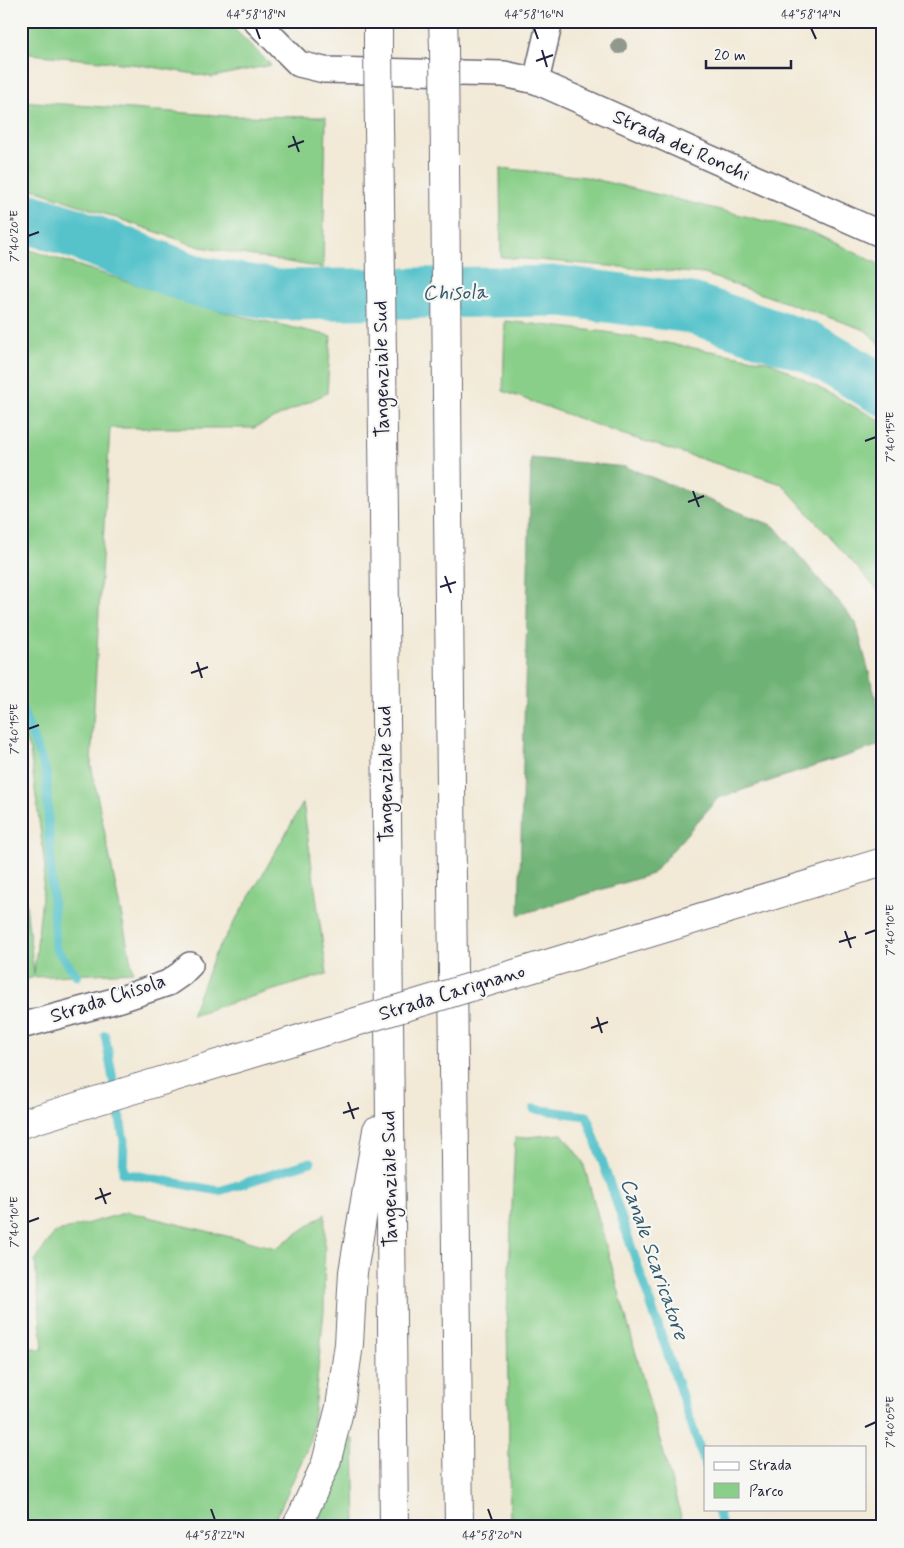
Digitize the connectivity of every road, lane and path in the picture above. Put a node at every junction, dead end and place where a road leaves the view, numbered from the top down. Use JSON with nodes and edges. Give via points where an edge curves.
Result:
{"nodes":[{"id":1,"x":256,"y":21,"type":"edge"},
{"id":2,"x":378,"y":21,"type":"edge"},
{"id":3,"x":443,"y":21,"type":"edge"},
{"id":4,"x":550,"y":21,"type":"edge"},
{"id":5,"x":536,"y":81,"type":"junction"},
{"id":6,"x":883,"y":235,"type":"edge"},
{"id":7,"x":883,"y":862,"type":"edge"},
{"id":8,"x":190,"y":965,"type":"dead end"},
{"id":9,"x":21,"y":1026,"type":"edge"},
{"id":10,"x":389,"y":1060,"type":"junction"},
{"id":11,"x":21,"y":1124,"type":"edge"},
{"id":12,"x":296,"y":1527,"type":"edge"},
{"id":13,"x":394,"y":1527,"type":"edge"},
{"id":14,"x":459,"y":1527,"type":"edge"}],
"edges":[{"from":1,"to":5,"type":"street","name":"Strada dei Ronchi","via":[[298,64],[324,70],[504,74]]},
{"from":2,"to":10,"type":"main road","name":"Tangenziale Sud","bridge":true},
{"from":3,"to":14,"type":"main road","bridge":true},
{"from":4,"to":5,"type":"street"},
{"from":5,"to":6,"type":"street","name":"Strada dei Ronchi"},
{"from":7,"to":11,"type":"main road","name":"Strada Carignano","bridge":true},
{"from":8,"to":9,"type":"street","name":"Strada Chisola","via":[[168,983]]},
{"from":10,"to":12,"type":"main road","via":[[353,1272],[349,1344],[340,1407],[326,1463]]},
{"from":10,"to":13,"type":"main road","name":"Tangenziale Sud"}]}
